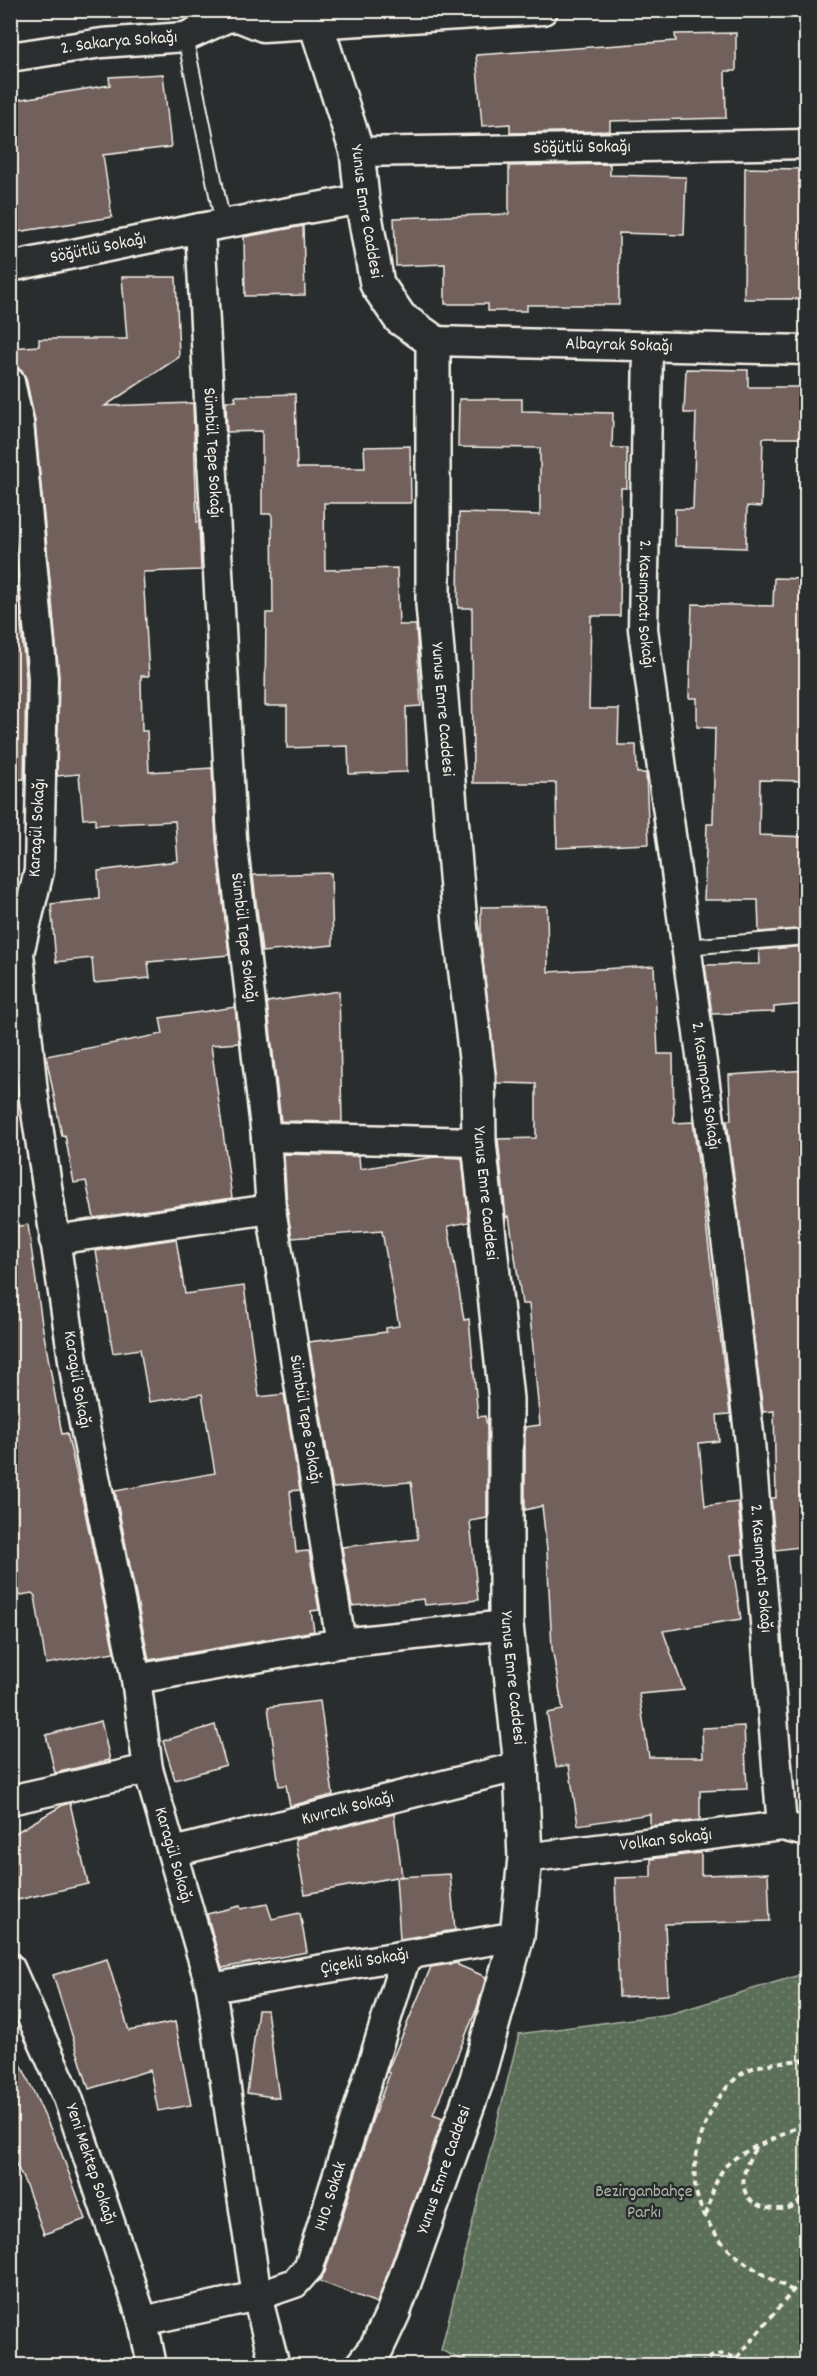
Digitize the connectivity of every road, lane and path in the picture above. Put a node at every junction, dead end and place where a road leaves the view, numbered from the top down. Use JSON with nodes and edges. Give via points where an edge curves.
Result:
{"nodes":[{"id":1,"x":543,"y":10,"type":"edge"},
{"id":2,"x":232,"y":13,"type":"edge"},
{"id":3,"x":316,"y":24,"type":"junction"},
{"id":4,"x":185,"y":37,"type":"junction"},
{"id":5,"x":10,"y":57,"type":"edge"},
{"id":6,"x":807,"y":144,"type":"edge"},
{"id":7,"x":357,"y":152,"type":"junction"},
{"id":8,"x":362,"y":200,"type":"junction"},
{"id":9,"x":211,"y":226,"type":"junction"},
{"id":10,"x":10,"y":267,"type":"edge"},
{"id":11,"x":433,"y":340,"type":"junction"},
{"id":12,"x":648,"y":348,"type":"junction"},
{"id":13,"x":807,"y":350,"type":"edge"},
{"id":14,"x":10,"y":382,"type":"edge"},
{"id":15,"x":807,"y":938,"type":"edge"},
{"id":16,"x":686,"y":947,"type":"junction"},
{"id":17,"x":266,"y":1137,"type":"junction"},
{"id":18,"x":479,"y":1142,"type":"junction"},
{"id":19,"x":271,"y":1209,"type":"junction"},
{"id":20,"x":54,"y":1240,"type":"junction"},
{"id":21,"x":506,"y":1625,"type":"junction"},
{"id":22,"x":341,"y":1643,"type":"junction"},
{"id":23,"x":136,"y":1679,"type":"junction"},
{"id":24,"x":521,"y":1766,"type":"junction"},
{"id":25,"x":148,"y":1769,"type":"junction"},
{"id":26,"x":10,"y":1800,"type":"edge"},
{"id":27,"x":794,"y":1829,"type":"edge"},
{"id":28,"x":173,"y":1852,"type":"junction"},
{"id":29,"x":525,"y":1858,"type":"junction"},
{"id":30,"x":517,"y":1936,"type":"junction"},
{"id":31,"x":406,"y":1956,"type":"junction"},
{"id":32,"x":10,"y":1968,"type":"edge"},
{"id":33,"x":211,"y":1988,"type":"junction"},
{"id":34,"x":807,"y":2060,"type":"edge"},
{"id":35,"x":807,"y":2120,"type":"edge"},
{"id":36,"x":755,"y":2148,"type":"junction"},
{"id":37,"x":807,"y":2180,"type":"edge"},
{"id":38,"x":706,"y":2216,"type":"junction"},
{"id":39,"x":807,"y":2276,"type":"edge"},
{"id":40,"x":793,"y":2291,"type":"junction"},
{"id":41,"x":257,"y":2296,"type":"junction"},
{"id":42,"x":143,"y":2321,"type":"junction"},
{"id":43,"x":737,"y":2358,"type":"junction"},
{"id":44,"x":152,"y":2366,"type":"edge"},
{"id":45,"x":275,"y":2366,"type":"edge"},
{"id":46,"x":362,"y":2366,"type":"edge"},
{"id":47,"x":700,"y":2366,"type":"edge"},
{"id":48,"x":744,"y":2366,"type":"edge"}],
"edges":[{"from":1,"to":3,"type":"street","name":"2. Sakarya Sokağı"},
{"from":2,"to":3,"type":"street","name":"2. Sakarya Sokağı","via":[[262,27]]},
{"from":2,"to":4,"type":"street","name":"2. Sakarya Sokağı"},
{"from":3,"to":7,"type":"street","name":"Yunus Emre Caddesi"},
{"from":4,"to":5,"type":"street","name":"2. Sakarya Sokağı","via":[[102,43]]},
{"from":4,"to":9,"type":"lane"},
{"from":6,"to":7,"type":"street","name":"Söğütlü Sokağı"},
{"from":7,"to":8,"type":"street","name":"Yunus Emre Caddesi"},
{"from":8,"to":9,"type":"street","name":"Söğütlü Sokağı"},
{"from":8,"to":11,"type":"street","name":"Yunus Emre Caddesi","via":[[377,284],[400,318]]},
{"from":9,"to":10,"type":"street","name":"Söğütlü Sokağı"},
{"from":9,"to":17,"type":"street","name":"Sümbül Tepe Sokağı","via":[[232,838]]},
{"from":11,"to":12,"type":"street","name":"Albayrak Sokağı"},
{"from":11,"to":18,"type":"street","name":"Yunus Emre Caddesi","via":[[433,604],[460,923],[478,1075]]},
{"from":12,"to":13,"type":"street","name":"Albayrak Sokağı"},
{"from":12,"to":16,"type":"street","name":"2. Kasımpatı Sokağı","via":[[643,629]]},
{"from":14,"to":20,"type":"street","name":"Karagül Sokağı","via":[[20,423],[43,678],[39,871],[20,953],[33,1092]]},
{"from":15,"to":16,"type":"lane"},
{"from":16,"to":27,"type":"street","name":"2. Kasımpatı Sokağı","via":[[729,1261]]},
{"from":17,"to":18,"type":"street"},
{"from":17,"to":19,"type":"street","name":"Sümbül Tepe Sokağı"},
{"from":18,"to":21,"type":"street","name":"Yunus Emre Caddesi","via":[[506,1399]]},
{"from":19,"to":20,"type":"street"},
{"from":19,"to":22,"type":"street","name":"Sümbül Tepe Sokağı"},
{"from":20,"to":23,"type":"street","name":"Karagül Sokağı","via":[[78,1393]]},
{"from":21,"to":22,"type":"street"},
{"from":21,"to":24,"type":"street","name":"Yunus Emre Caddesi"},
{"from":22,"to":23,"type":"street"},
{"from":23,"to":25,"type":"street","name":"Karagül Sokağı"},
{"from":24,"to":28,"type":"street","name":"Kıvırcık Sokağı"},
{"from":24,"to":29,"type":"street","name":"Yunus Emre Caddesi"},
{"from":25,"to":26,"type":"street"},
{"from":25,"to":28,"type":"street","name":"Karagül Sokağı"},
{"from":27,"to":29,"type":"street","name":"Volkan Sokağı"},
{"from":28,"to":33,"type":"street","name":"Karagül Sokağı"},
{"from":29,"to":30,"type":"street","name":"Yunus Emre Caddesi"},
{"from":30,"to":31,"type":"street","name":"Çiçekli Sokağı"},
{"from":30,"to":46,"type":"street","name":"Yunus Emre Caddesi","via":[[477,2079],[448,2163],[393,2313],[377,2348]]},
{"from":31,"to":33,"type":"street","name":"Çiçekli Sokağı"},
{"from":31,"to":41,"type":"street","name":"1410. Sokak","via":[[309,2267],[295,2283]]},
{"from":32,"to":42,"type":"street","name":"Yeni Mektep Sokağı","via":[[68,2098]]},
{"from":33,"to":41,"type":"street","name":"Karagül Sokağı"},
{"from":34,"to":38,"type":"path","via":[[748,2070],[723,2092],[701,2137],[695,2169],[697,2197]]},
{"from":35,"to":36,"type":"path"},
{"from":36,"to":37,"type":"path","via":[[745,2163],[743,2178],[752,2204],[764,2209],[788,2209],[800,2202]]},
{"from":36,"to":38,"type":"path","via":[[725,2166]]},
{"from":38,"to":40,"type":"path","via":[[721,2241],[738,2258]]},
{"from":39,"to":40,"type":"path"},
{"from":40,"to":43,"type":"path"},
{"from":41,"to":42,"type":"street","name":"1410. Sokak"},
{"from":41,"to":45,"type":"street","name":"Karagül Sokağı"},
{"from":42,"to":44,"type":"street","name":"Yeni Mektep Sokağı"},
{"from":43,"to":47,"type":"path","via":[[711,2356]]},
{"from":43,"to":48,"type":"path"}]}
